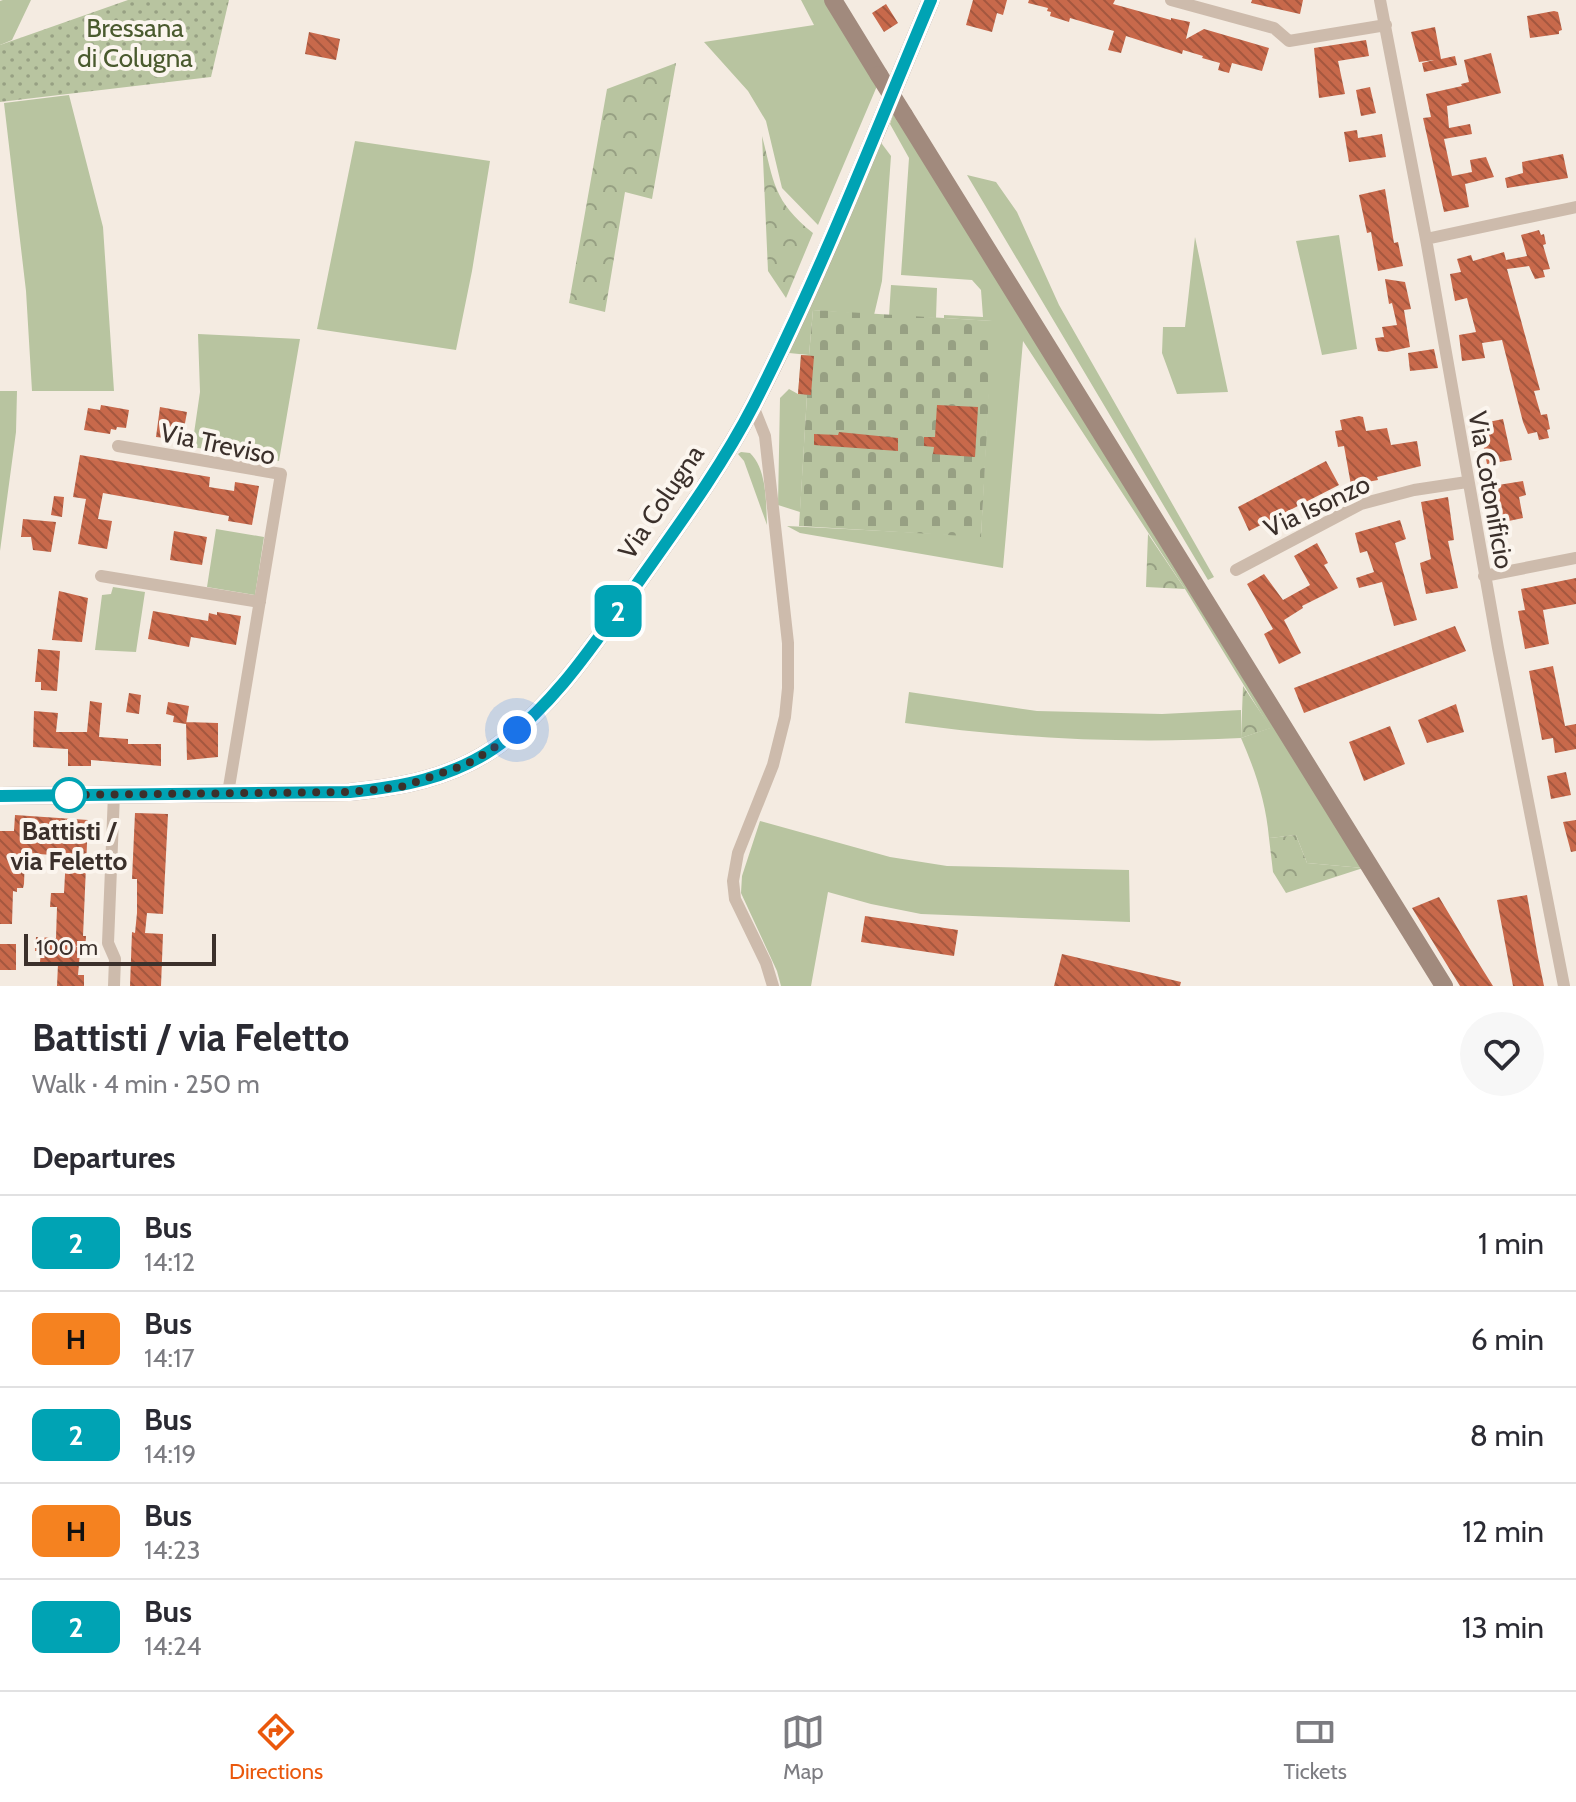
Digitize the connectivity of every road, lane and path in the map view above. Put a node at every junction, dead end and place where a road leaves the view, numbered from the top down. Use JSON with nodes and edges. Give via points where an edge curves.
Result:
{"nodes":[{"id":1,"x":833,"y":0,"type":"edge"},
{"id":2,"x":931,"y":0,"type":"edge"},
{"id":3,"x":1171,"y":0,"type":"edge"},
{"id":4,"x":1380,"y":0,"type":"edge"},
{"id":5,"x":1386,"y":25,"type":"junction"},
{"id":6,"x":1576,"y":207,"type":"edge"},
{"id":7,"x":1426,"y":239,"type":"junction"},
{"id":8,"x":753,"y":406,"type":"junction"},
{"id":9,"x":118,"y":446,"type":"dead end"},
{"id":10,"x":1467,"y":482,"type":"junction"},
{"id":11,"x":1576,"y":558,"type":"edge"},
{"id":12,"x":1236,"y":570,"type":"dead end"},
{"id":13,"x":101,"y":576,"type":"dead end"},
{"id":14,"x":1484,"y":576,"type":"junction"},
{"id":15,"x":260,"y":602,"type":"junction"},
{"id":16,"x":228,"y":793,"type":"junction"},
{"id":17,"x":114,"y":794,"type":"junction"},
{"id":18,"x":0,"y":796,"type":"edge"},
{"id":19,"x":114,"y":986,"type":"edge"},
{"id":20,"x":773,"y":986,"type":"edge"},
{"id":21,"x":1444,"y":986,"type":"edge"},
{"id":22,"x":1564,"y":986,"type":"edge"}],
"edges":[{"from":1,"to":21,"type":"street","bridge":true},
{"from":2,"to":8,"type":"street","name":"Via Colugna"},
{"from":3,"to":5,"type":"street","via":[[1274,28],[1289,41]]},
{"from":4,"to":5,"type":"street","name":"Via Cotonificio"},
{"from":5,"to":7,"type":"street","name":"Via Cotonificio"},
{"from":6,"to":7,"type":"street"},
{"from":7,"to":10,"type":"street","name":"Via Cotonificio"},
{"from":8,"to":16,"type":"street","name":"Via Colugna","via":[[705,487],[586,655],[541,708],[491,750],[401,787]]},
{"from":8,"to":20,"type":"street","via":[[765,436],[788,643],[788,688],[773,765],[738,853],[733,881],[735,899]]},
{"from":9,"to":15,"type":"street","name":"Via Treviso","via":[[281,474]]},
{"from":10,"to":12,"type":"street","name":"Via Isonzo","via":[[1361,504]]},
{"from":10,"to":14,"type":"street","name":"Via Cotonificio"},
{"from":11,"to":14,"type":"street"},
{"from":13,"to":15,"type":"street"},
{"from":14,"to":22,"type":"street","name":"Via Cotonificio"},
{"from":15,"to":16,"type":"street","name":"Via Treviso"},
{"from":16,"to":17,"type":"street","name":"Via Colugna"},
{"from":17,"to":18,"type":"street","name":"Via Colugna"},
{"from":17,"to":19,"type":"street","via":[[108,943],[115,959]]}]}
